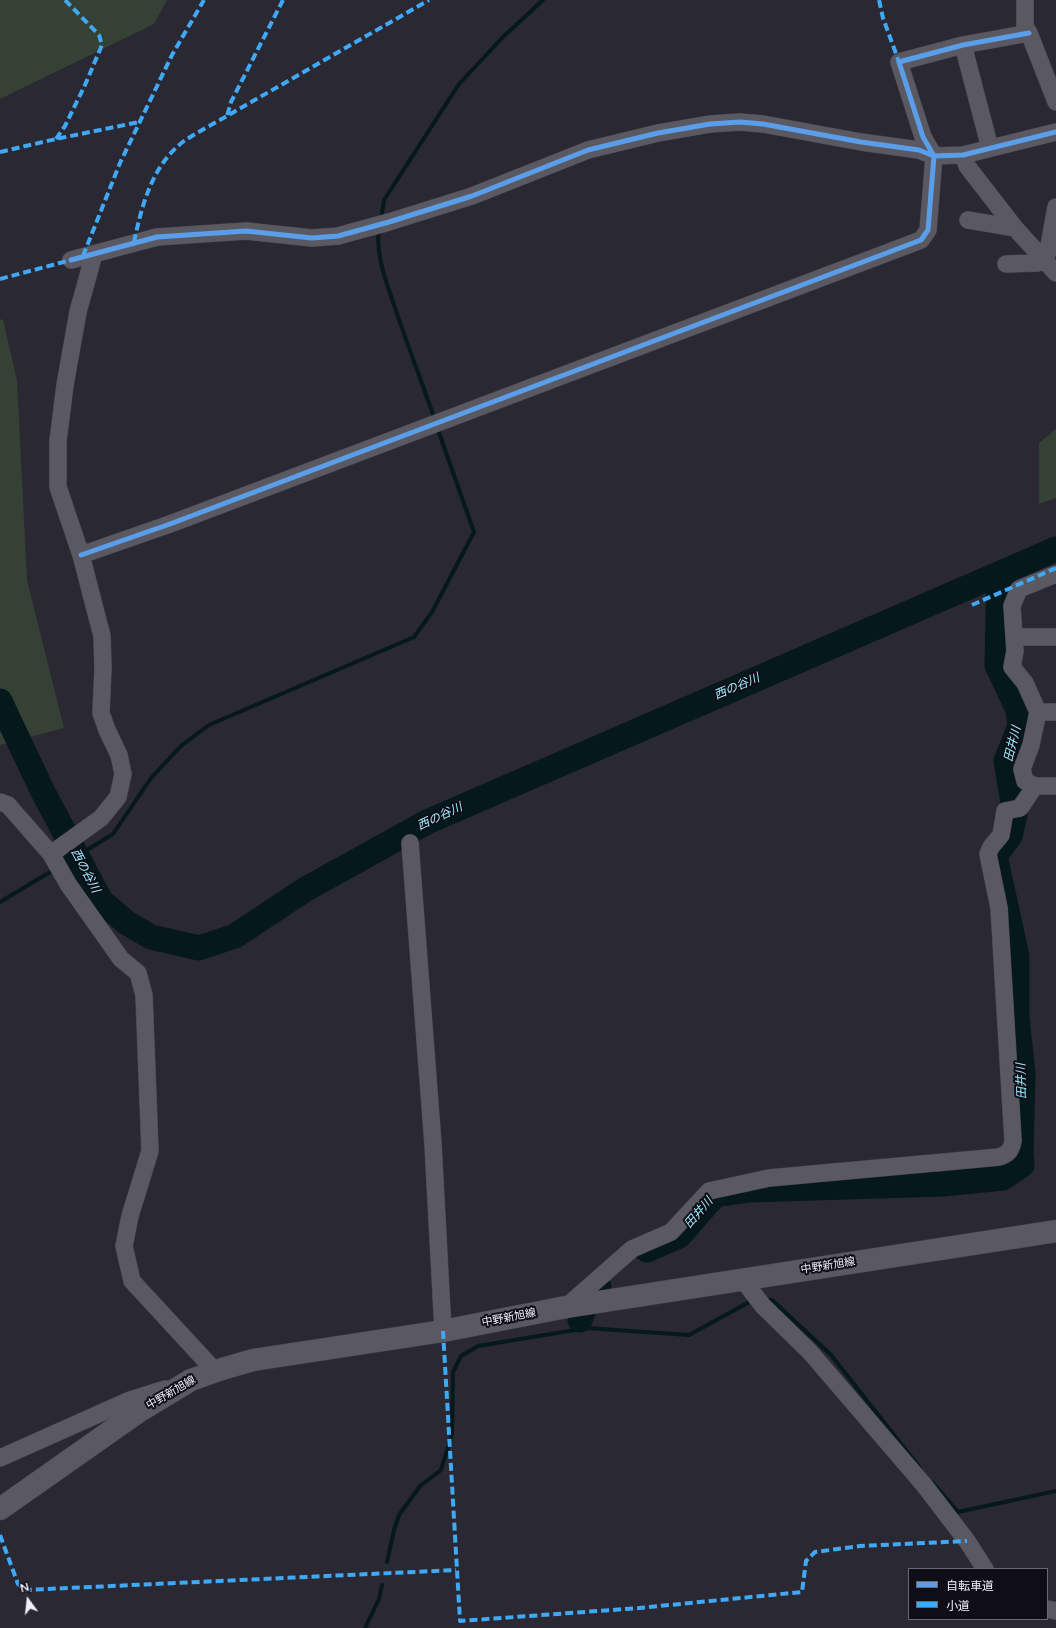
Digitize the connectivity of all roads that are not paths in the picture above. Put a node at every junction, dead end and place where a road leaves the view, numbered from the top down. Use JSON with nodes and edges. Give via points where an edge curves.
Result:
{"nodes":[{"id":1,"x":1025,"y":0,"type":"edge"},
{"id":2,"x":1029,"y":33,"type":"junction"},
{"id":3,"x":963,"y":45,"type":"junction"},
{"id":4,"x":1056,"y":102,"type":"edge"},
{"id":5,"x":1056,"y":132,"type":"edge"},
{"id":6,"x":990,"y":148,"type":"junction"},
{"id":7,"x":963,"y":155,"type":"junction"},
{"id":8,"x":934,"y":156,"type":"junction"},
{"id":9,"x":1056,"y":207,"type":"edge"},
{"id":10,"x":968,"y":220,"type":"dead end"},
{"id":11,"x":1015,"y":228,"type":"junction"},
{"id":12,"x":94,"y":254,"type":"junction"},
{"id":13,"x":71,"y":260,"type":"dead end"},
{"id":14,"x":1045,"y":260,"type":"junction"},
{"id":15,"x":1006,"y":264,"type":"dead end"},
{"id":16,"x":1056,"y":273,"type":"edge"},
{"id":17,"x":81,"y":555,"type":"junction"},
{"id":18,"x":1056,"y":574,"type":"edge"},
{"id":19,"x":1014,"y":637,"type":"junction"},
{"id":20,"x":1056,"y":637,"type":"edge"},
{"id":21,"x":1038,"y":712,"type":"junction"},
{"id":22,"x":1056,"y":712,"type":"edge"},
{"id":23,"x":1035,"y":786,"type":"junction"},
{"id":24,"x":1056,"y":786,"type":"edge"},
{"id":25,"x":0,"y":802,"type":"edge"},
{"id":26,"x":410,"y":843,"type":"dead end"},
{"id":27,"x":50,"y":854,"type":"junction"},
{"id":28,"x":1056,"y":1231,"type":"edge"},
{"id":29,"x":743,"y":1280,"type":"junction"},
{"id":30,"x":566,"y":1307,"type":"junction"},
{"id":31,"x":443,"y":1331,"type":"junction"},
{"id":32,"x":215,"y":1371,"type":"junction"},
{"id":33,"x":191,"y":1380,"type":"junction"},
{"id":34,"x":0,"y":1458,"type":"edge"},
{"id":35,"x":0,"y":1508,"type":"edge"},
{"id":36,"x":984,"y":1568,"type":"edge"}],
"edges":[{"from":1,"to":2,"type":"street","via":[[1025,27]]},
{"from":2,"to":3,"type":"street"},
{"from":2,"to":4,"type":"street"},
{"from":3,"to":6,"type":"street"},
{"from":3,"to":8,"type":"street","via":[[899,62],[923,137]]},
{"from":5,"to":6,"type":"street"},
{"from":6,"to":7,"type":"street"},
{"from":7,"to":8,"type":"street"},
{"from":7,"to":11,"type":"street","via":[[967,166]]},
{"from":8,"to":12,"type":"street","via":[[919,150],[763,124],[710,124],[658,133],[588,150],[472,196],[338,236],[312,238],[246,231],[158,237]]},
{"from":8,"to":17,"type":"street","via":[[928,230],[921,240],[170,524]]},
{"from":9,"to":14,"type":"street"},
{"from":10,"to":11,"type":"street"},
{"from":11,"to":14,"type":"street"},
{"from":12,"to":13,"type":"street"},
{"from":12,"to":17,"type":"street","via":[[78,312],[58,441],[58,487]]},
{"from":14,"to":15,"type":"street","via":[[1037,263]]},
{"from":14,"to":16,"type":"street"},
{"from":17,"to":27,"type":"street","via":[[102,636],[101,713],[119,755],[123,774],[118,797],[101,818]]},
{"from":18,"to":19,"type":"street","via":[[1019,589],[1012,606]]},
{"from":19,"to":20,"type":"street"},
{"from":19,"to":21,"type":"street","via":[[1012,667],[1024,683]]},
{"from":21,"to":22,"type":"street"},
{"from":21,"to":23,"type":"street","via":[[1031,745],[1022,769],[1025,781]]},
{"from":23,"to":24,"type":"street"},
{"from":23,"to":30,"type":"street","via":[[1020,808],[1005,811],[1001,835],[988,854],[999,908],[1013,1141],[1011,1150],[999,1157],[769,1178],[709,1192],[671,1232],[632,1248]]},
{"from":25,"to":27,"type":"street","via":[[8,805]]},
{"from":26,"to":31,"type":"street","via":[[433,1144]]},
{"from":27,"to":32,"type":"street","via":[[121,959],[138,973],[144,995],[150,1151],[130,1216],[124,1246],[132,1282]]},
{"from":28,"to":29,"type":"main road","name":"中野新旭線"},
{"from":29,"to":30,"type":"main road","name":"中野新旭線"},
{"from":29,"to":36,"type":"street","via":[[763,1306],[810,1352],[913,1473],[967,1541]]},
{"from":30,"to":31,"type":"main road","name":"中野新旭線"},
{"from":31,"to":32,"type":"main road","name":"中野新旭線","via":[[253,1360]]},
{"from":32,"to":33,"type":"main road","name":"中野新旭線"},
{"from":33,"to":34,"type":"street","via":[[130,1400]]},
{"from":33,"to":35,"type":"main road","name":"中野新旭線","via":[[138,1412]]}]}
